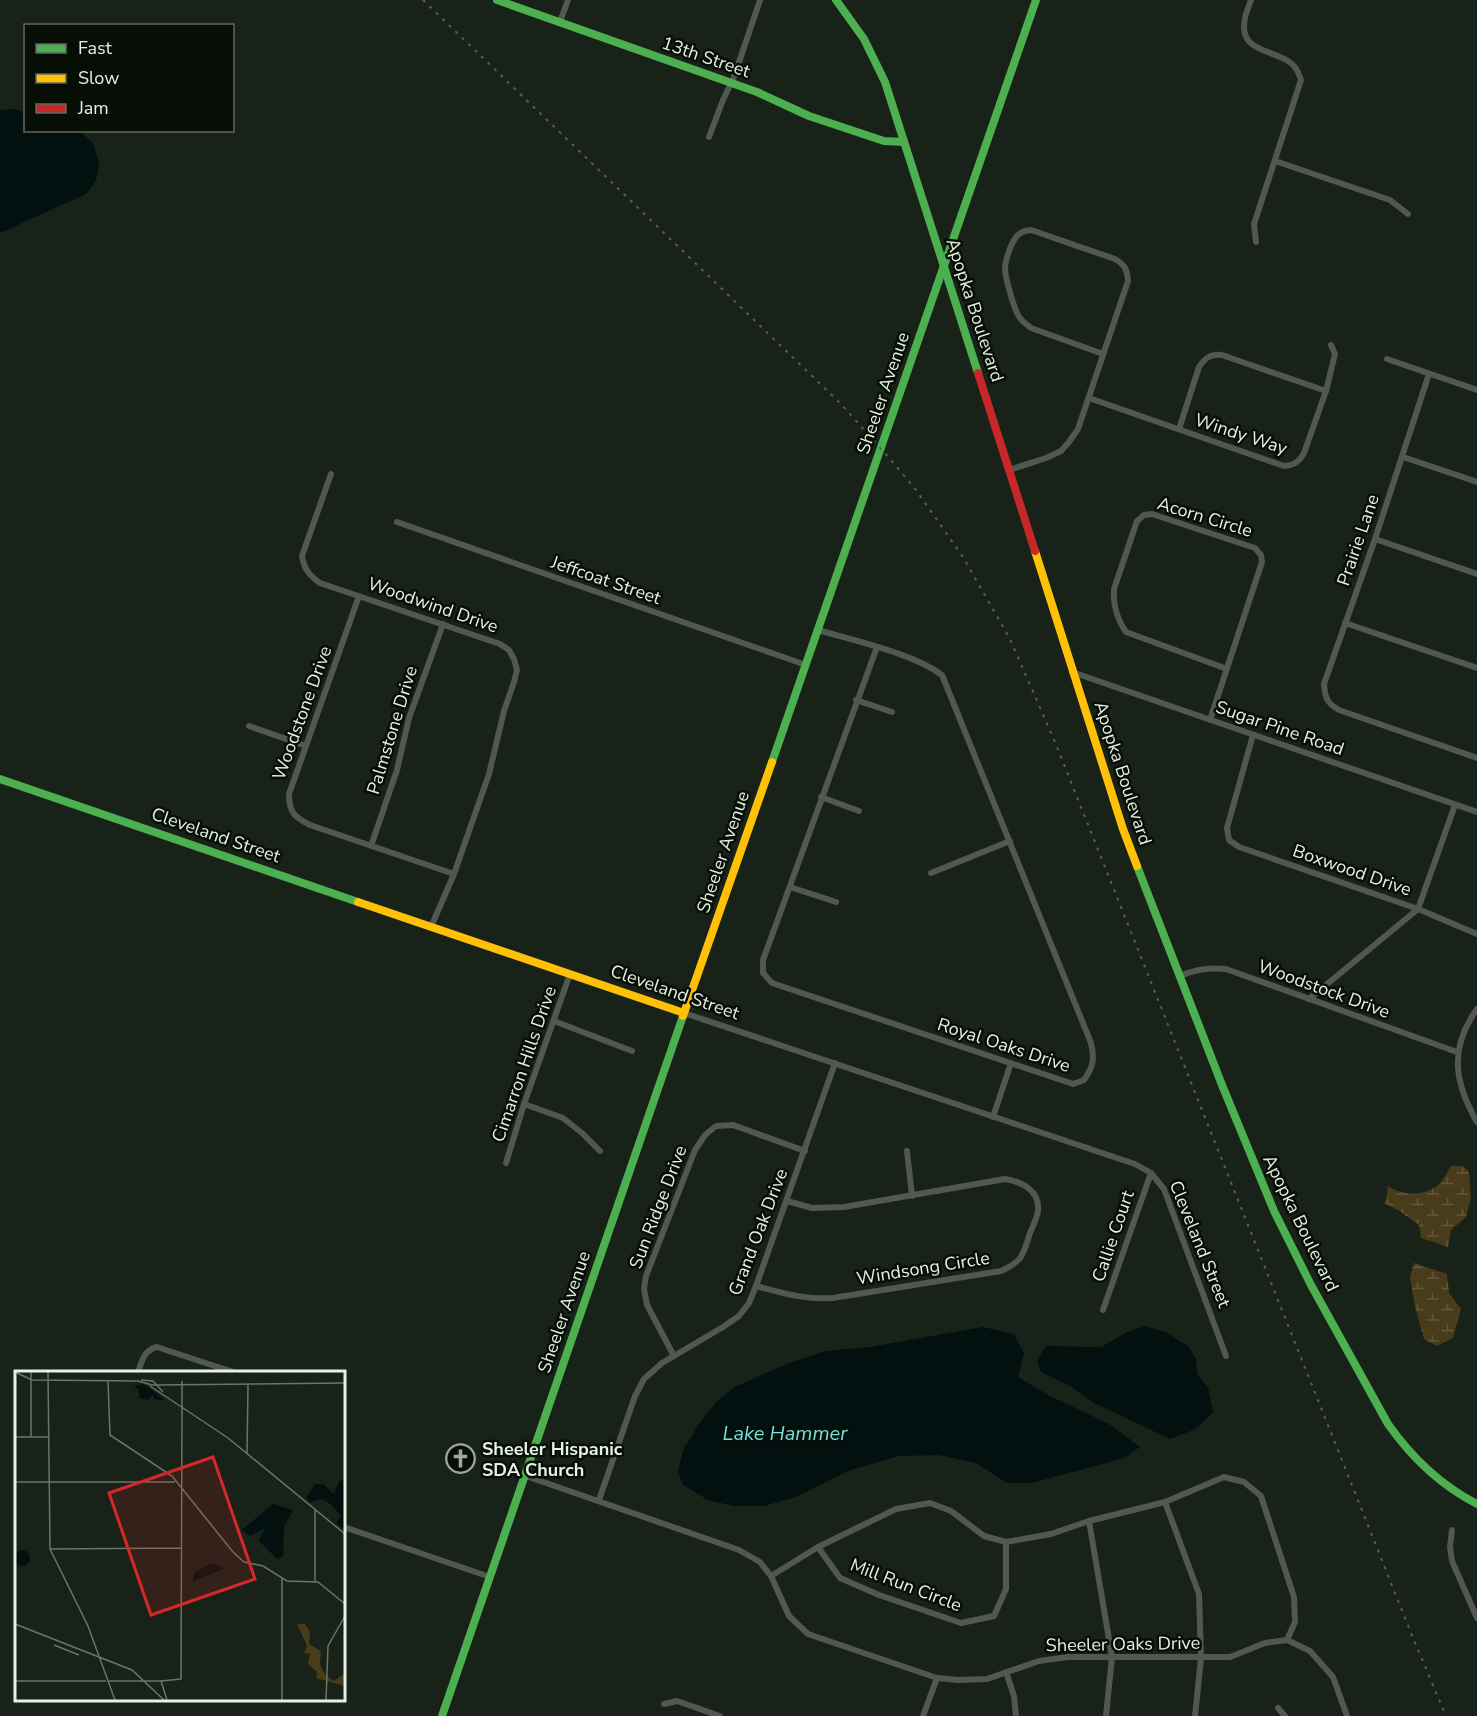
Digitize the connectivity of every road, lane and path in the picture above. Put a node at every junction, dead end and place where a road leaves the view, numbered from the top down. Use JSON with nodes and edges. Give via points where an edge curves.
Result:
{"nodes":[{"id":1,"x":497,"y":0,"type":"edge"},
{"id":2,"x":568,"y":0,"type":"edge"},
{"id":3,"x":760,"y":0,"type":"edge"},
{"id":4,"x":836,"y":0,"type":"edge"},
{"id":5,"x":1036,"y":0,"type":"edge"},
{"id":6,"x":1251,"y":0,"type":"edge"},
{"id":7,"x":560,"y":22,"type":"junction"},
{"id":8,"x":732,"y":83,"type":"junction"},
{"id":9,"x":709,"y":137,"type":"dead end"},
{"id":10,"x":904,"y":142,"type":"junction"},
{"id":11,"x":1275,"y":161,"type":"junction"},
{"id":12,"x":1408,"y":214,"type":"dead end"},
{"id":13,"x":1257,"y":242,"type":"dead end"},
{"id":14,"x":945,"y":267,"type":"junction"},
{"id":15,"x":1331,"y":345,"type":"dead end"},
{"id":16,"x":1104,"y":354,"type":"junction"},
{"id":17,"x":1387,"y":359,"type":"dead end"},
{"id":18,"x":1430,"y":374,"type":"junction"},
{"id":19,"x":1477,"y":390,"type":"edge"},
{"id":20,"x":1326,"y":391,"type":"junction"},
{"id":21,"x":1089,"y":398,"type":"junction"},
{"id":22,"x":1179,"y":429,"type":"junction"},
{"id":23,"x":1403,"y":457,"type":"junction"},
{"id":24,"x":1009,"y":470,"type":"junction"},
{"id":25,"x":331,"y":474,"type":"dead end"},
{"id":26,"x":1477,"y":482,"type":"edge"},
{"id":27,"x":397,"y":522,"type":"dead end"},
{"id":28,"x":1375,"y":539,"type":"junction"},
{"id":29,"x":1477,"y":574,"type":"edge"},
{"id":30,"x":359,"y":596,"type":"junction"},
{"id":31,"x":1345,"y":623,"type":"junction"},
{"id":32,"x":443,"y":624,"type":"junction"},
{"id":33,"x":818,"y":630,"type":"junction"},
{"id":34,"x":877,"y":647,"type":"junction"},
{"id":35,"x":806,"y":665,"type":"junction"},
{"id":36,"x":1477,"y":668,"type":"edge"},
{"id":37,"x":1227,"y":669,"type":"junction"},
{"id":38,"x":1072,"y":672,"type":"junction"},
{"id":39,"x":856,"y":700,"type":"junction"},
{"id":40,"x":892,"y":712,"type":"dead end"},
{"id":41,"x":1210,"y":720,"type":"junction"},
{"id":42,"x":249,"y":726,"type":"dead end"},
{"id":43,"x":1253,"y":735,"type":"junction"},
{"id":44,"x":306,"y":746,"type":"junction"},
{"id":45,"x":1477,"y":758,"type":"edge"},
{"id":46,"x":0,"y":779,"type":"edge"},
{"id":47,"x":821,"y":797,"type":"junction"},
{"id":48,"x":1455,"y":805,"type":"junction"},
{"id":49,"x":860,"y":811,"type":"dead end"},
{"id":50,"x":1477,"y":812,"type":"edge"},
{"id":51,"x":1010,"y":841,"type":"junction"},
{"id":52,"x":371,"y":846,"type":"junction"},
{"id":53,"x":931,"y":873,"type":"dead end"},
{"id":54,"x":454,"y":874,"type":"junction"},
{"id":55,"x":790,"y":887,"type":"junction"},
{"id":56,"x":836,"y":902,"type":"dead end"},
{"id":57,"x":1418,"y":909,"type":"junction"},
{"id":58,"x":431,"y":927,"type":"junction"},
{"id":59,"x":1477,"y":934,"type":"edge"},
{"id":60,"x":570,"y":974,"type":"junction"},
{"id":61,"x":1179,"y":976,"type":"junction"},
{"id":62,"x":1309,"y":999,"type":"junction"},
{"id":63,"x":1477,"y":1009,"type":"edge"},
{"id":64,"x":684,"y":1013,"type":"junction"},
{"id":65,"x":554,"y":1021,"type":"junction"},
{"id":66,"x":632,"y":1051,"type":"dead end"},
{"id":67,"x":1457,"y":1052,"type":"junction"},
{"id":68,"x":835,"y":1063,"type":"junction"},
{"id":69,"x":1011,"y":1063,"type":"junction"},
{"id":70,"x":524,"y":1104,"type":"junction"},
{"id":71,"x":993,"y":1117,"type":"junction"},
{"id":72,"x":1477,"y":1122,"type":"edge"},
{"id":73,"x":600,"y":1151,"type":"dead end"},
{"id":74,"x":805,"y":1151,"type":"junction"},
{"id":75,"x":907,"y":1151,"type":"dead end"},
{"id":76,"x":506,"y":1163,"type":"dead end"},
{"id":77,"x":1151,"y":1173,"type":"junction"},
{"id":78,"x":912,"y":1196,"type":"junction"},
{"id":79,"x":787,"y":1201,"type":"junction"},
{"id":80,"x":756,"y":1286,"type":"junction"},
{"id":81,"x":1103,"y":1310,"type":"dead end"},
{"id":82,"x":674,"y":1356,"type":"junction"},
{"id":83,"x":1226,"y":1356,"type":"dead end"},
{"id":84,"x":138,"y":1371,"type":"edge"},
{"id":85,"x":230,"y":1371,"type":"edge"},
{"id":86,"x":526,"y":1476,"type":"junction"},
{"id":87,"x":599,"y":1500,"type":"junction"},
{"id":88,"x":1165,"y":1502,"type":"junction"},
{"id":89,"x":1477,"y":1504,"type":"edge"},
{"id":90,"x":1089,"y":1521,"type":"junction"},
{"id":91,"x":345,"y":1527,"type":"edge"},
{"id":92,"x":1452,"y":1530,"type":"dead end"},
{"id":93,"x":1006,"y":1542,"type":"junction"},
{"id":94,"x":818,"y":1547,"type":"junction"},
{"id":95,"x":771,"y":1576,"type":"junction"},
{"id":96,"x":490,"y":1577,"type":"junction"},
{"id":97,"x":1475,"y":1605,"type":"edge"},
{"id":98,"x":1477,"y":1618,"type":"edge"},
{"id":99,"x":1287,"y":1640,"type":"junction"},
{"id":100,"x":1112,"y":1657,"type":"junction"},
{"id":101,"x":1201,"y":1658,"type":"junction"},
{"id":102,"x":1006,"y":1672,"type":"junction"},
{"id":103,"x":937,"y":1678,"type":"junction"},
{"id":104,"x":664,"y":1704,"type":"dead end"},
{"id":105,"x":1278,"y":1708,"type":"dead end"},
{"id":106,"x":442,"y":1716,"type":"edge"},
{"id":107,"x":720,"y":1716,"type":"edge"},
{"id":108,"x":923,"y":1716,"type":"edge"},
{"id":109,"x":1016,"y":1716,"type":"edge"},
{"id":110,"x":1106,"y":1716,"type":"edge"},
{"id":111,"x":1195,"y":1716,"type":"edge"},
{"id":112,"x":1285,"y":1716,"type":"edge"},
{"id":113,"x":1347,"y":1716,"type":"edge"}],
"edges":[{"from":1,"to":7,"type":"street","name":"13th Street"},
{"from":2,"to":7,"type":"street"},
{"from":3,"to":8,"type":"street"},
{"from":4,"to":10,"type":"street","name":"Apopka Boulevard","via":[[872,51]]},
{"from":5,"to":14,"type":"street","name":"Sheeler Avenue"},
{"from":6,"to":11,"type":"street","via":[[1244,20],[1246,38],[1260,50],[1289,61],[1301,80]]},
{"from":7,"to":8,"type":"street","name":"13th Street"},
{"from":8,"to":9,"type":"street"},
{"from":8,"to":10,"type":"street","name":"13th Street","via":[[809,116],[884,141]]},
{"from":10,"to":14,"type":"street","name":"Apopka Boulevard"},
{"from":11,"to":12,"type":"street","via":[[1390,200]]},
{"from":11,"to":13,"type":"street","via":[[1254,224]]},
{"from":14,"to":24,"type":"street","name":"Apopka Boulevard"},
{"from":14,"to":33,"type":"street","name":"Sheeler Avenue"},
{"from":15,"to":20,"type":"street","name":"Windy Way","via":[[1335,354]]},
{"from":16,"to":16,"type":"street","via":[[1023,323],[1005,271],[1019,233],[1031,231],[1123,264],[1128,281]]},
{"from":16,"to":21,"type":"street"},
{"from":17,"to":18,"type":"street"},
{"from":18,"to":19,"type":"street"},
{"from":18,"to":23,"type":"street","name":"Prairie Lane"},
{"from":20,"to":22,"type":"street","name":"Windy Way","via":[[1304,453],[1292,465]]},
{"from":20,"to":22,"type":"street","via":[[1214,354],[1199,367]]},
{"from":21,"to":22,"type":"street","name":"Windy Way"},
{"from":21,"to":24,"type":"street","via":[[1078,429],[1061,451]]},
{"from":23,"to":26,"type":"street"},
{"from":23,"to":28,"type":"street","name":"Prairie Lane"},
{"from":24,"to":38,"type":"street","name":"Apopka Boulevard"},
{"from":25,"to":30,"type":"street","name":"Woodwind Drive","via":[[304,546],[303,566],[320,583]]},
{"from":27,"to":35,"type":"street","name":"Jeffcoat Street"},
{"from":28,"to":29,"type":"street"},
{"from":28,"to":31,"type":"street","name":"Prairie Lane"},
{"from":30,"to":32,"type":"street","name":"Woodwind Drive"},
{"from":30,"to":44,"type":"street","name":"Woodstone Drive"},
{"from":31,"to":36,"type":"street"},
{"from":31,"to":45,"type":"street","name":"Prairie Lane","via":[[1324,684],[1328,704]]},
{"from":32,"to":52,"type":"street","name":"Palmstone Drive","via":[[407,724],[397,770]]},
{"from":32,"to":54,"type":"street","name":"Woodwind Drive","via":[[500,644],[509,650],[517,670],[489,774]]},
{"from":33,"to":34,"type":"street","name":"Royal Oaks Drive"},
{"from":33,"to":35,"type":"street","name":"Sheeler Avenue"},
{"from":34,"to":39,"type":"street","name":"Royal Oaks Drive"},
{"from":34,"to":51,"type":"street","name":"Royal Oaks Drive","via":[[929,666],[942,675]]},
{"from":35,"to":64,"type":"street","name":"Sheeler Avenue"},
{"from":37,"to":37,"type":"street","name":"Acorn Circle","via":[[1261,555],[1255,548],[1152,514],[1144,515],[1137,521],[1114,589],[1120,623],[1126,632]]},
{"from":37,"to":41,"type":"street","name":"Acorn Circle"},
{"from":38,"to":41,"type":"street","name":"Sugar Pine Road"},
{"from":38,"to":61,"type":"street","name":"Apopka Boulevard","via":[[1123,829]]},
{"from":39,"to":40,"type":"street"},
{"from":39,"to":47,"type":"street","name":"Royal Oaks Drive"},
{"from":41,"to":43,"type":"street","name":"Sugar Pine Road"},
{"from":42,"to":44,"type":"street"},
{"from":43,"to":48,"type":"street","name":"Sugar Pine Road"},
{"from":43,"to":57,"type":"street","name":"Boxwood Drive","via":[[1227,828],[1229,840],[1239,847]]},
{"from":44,"to":52,"type":"street","name":"Woodstone Drive","via":[[289,794],[293,815],[310,825]]},
{"from":46,"to":58,"type":"street","name":"Cleveland Street"},
{"from":47,"to":49,"type":"street"},
{"from":47,"to":55,"type":"street","name":"Royal Oaks Drive"},
{"from":48,"to":50,"type":"street","name":"Sugar Pine Road"},
{"from":48,"to":57,"type":"street"},
{"from":51,"to":53,"type":"street"},
{"from":51,"to":69,"type":"street","name":"Royal Oaks Drive","via":[[1094,1055],[1084,1080],[1073,1084]]},
{"from":52,"to":54,"type":"street","name":"Woodstone Drive"},
{"from":54,"to":58,"type":"street","name":"Woodwind Drive"},
{"from":55,"to":56,"type":"street"},
{"from":55,"to":69,"type":"street","name":"Royal Oaks Drive","via":[[763,960],[763,973],[772,983]]},
{"from":57,"to":59,"type":"street","name":"Boxwood Drive"},
{"from":57,"to":62,"type":"street"},
{"from":58,"to":60,"type":"street","name":"Cleveland Street"},
{"from":60,"to":64,"type":"street","name":"Cleveland Street"},
{"from":60,"to":65,"type":"street","name":"Cimarron Hills Drive"},
{"from":61,"to":62,"type":"street","name":"Woodstock Drive","via":[[1198,969],[1226,969]]},
{"from":61,"to":89,"type":"street","name":"Apopka Boulevard","via":[[1281,1228],[1379,1410],[1421,1465]]},
{"from":62,"to":67,"type":"street","name":"Woodstock Drive"},
{"from":63,"to":67,"type":"street"},
{"from":64,"to":68,"type":"street","name":"Cleveland Street"},
{"from":64,"to":86,"type":"street","name":"Sheeler Avenue"},
{"from":65,"to":66,"type":"street"},
{"from":65,"to":70,"type":"street","name":"Cimarron Hills Drive"},
{"from":67,"to":72,"type":"street","via":[[1458,1076]]},
{"from":68,"to":71,"type":"street","name":"Cleveland Street"},
{"from":68,"to":74,"type":"street","name":"Grand Oak Drive"},
{"from":69,"to":71,"type":"street"},
{"from":70,"to":73,"type":"street","via":[[563,1118]]},
{"from":70,"to":76,"type":"street","name":"Cimarron Hills Drive"},
{"from":71,"to":77,"type":"street","name":"Cleveland Street","via":[[1135,1164]]},
{"from":74,"to":79,"type":"street","name":"Grand Oak Drive"},
{"from":74,"to":82,"type":"street","name":"Sun Ridge Drive","via":[[733,1125],[716,1126],[694,1150],[644,1289],[647,1305]]},
{"from":75,"to":78,"type":"street"},
{"from":77,"to":81,"type":"street","name":"Callie Court"},
{"from":77,"to":83,"type":"street","name":"Cleveland Street","via":[[1164,1189]]},
{"from":78,"to":79,"type":"street","name":"Windsong Circle","via":[[828,1209]]},
{"from":78,"to":80,"type":"street","name":"Windsong Circle","via":[[1005,1179],[1029,1187],[1037,1200],[1038,1212],[1022,1256],[1001,1271],[833,1298],[794,1296]]},
{"from":79,"to":80,"type":"street","name":"Grand Oak Drive"},
{"from":80,"to":82,"type":"street","name":"Grand Oak Drive","via":[[740,1316]]},
{"from":82,"to":87,"type":"street","name":"Grand Oak Drive","via":[[644,1379],[635,1396]]},
{"from":84,"to":85,"type":"street","via":[[144,1354],[157,1347]]},
{"from":86,"to":87,"type":"street","name":"Sheeler Oaks Drive"},
{"from":86,"to":96,"type":"street","name":"Sheeler Avenue"},
{"from":87,"to":95,"type":"street","name":"Sheeler Oaks Drive","via":[[740,1550],[760,1562]]},
{"from":88,"to":90,"type":"street"},
{"from":88,"to":99,"type":"street","via":[[1224,1478],[1244,1482],[1261,1496],[1293,1597],[1295,1622]]},
{"from":88,"to":101,"type":"street","via":[[1199,1594]]},
{"from":90,"to":93,"type":"street","via":[[1051,1534]]},
{"from":90,"to":100,"type":"street"},
{"from":91,"to":96,"type":"street"},
{"from":92,"to":97,"type":"street","via":[[1452,1561]]},
{"from":93,"to":94,"type":"street","via":[[984,1536],[951,1511],[930,1503],[896,1509]]},
{"from":93,"to":94,"type":"street","name":"Mill Run Circle","via":[[1006,1588],[994,1616],[961,1623],[840,1578]]},
{"from":94,"to":95,"type":"street"},
{"from":95,"to":103,"type":"street","name":"Sheeler Oaks Drive","via":[[789,1616],[808,1634]]},
{"from":96,"to":106,"type":"street","name":"Sheeler Avenue"},
{"from":97,"to":98,"type":"street"},
{"from":99,"to":101,"type":"street","name":"Sheeler Oaks Drive","via":[[1265,1643],[1230,1657]]},
{"from":99,"to":113,"type":"street","via":[[1310,1651],[1333,1677]]},
{"from":100,"to":101,"type":"street","name":"Sheeler Oaks Drive"},
{"from":100,"to":102,"type":"street","name":"Sheeler Oaks Drive","via":[[1039,1661]]},
{"from":100,"to":110,"type":"street"},
{"from":101,"to":111,"type":"street"},
{"from":102,"to":103,"type":"street","name":"Sheeler Oaks Drive","via":[[987,1679]]},
{"from":102,"to":109,"type":"street"},
{"from":103,"to":108,"type":"street"},
{"from":104,"to":107,"type":"street","via":[[677,1701]]},
{"from":105,"to":112,"type":"street"}]}
